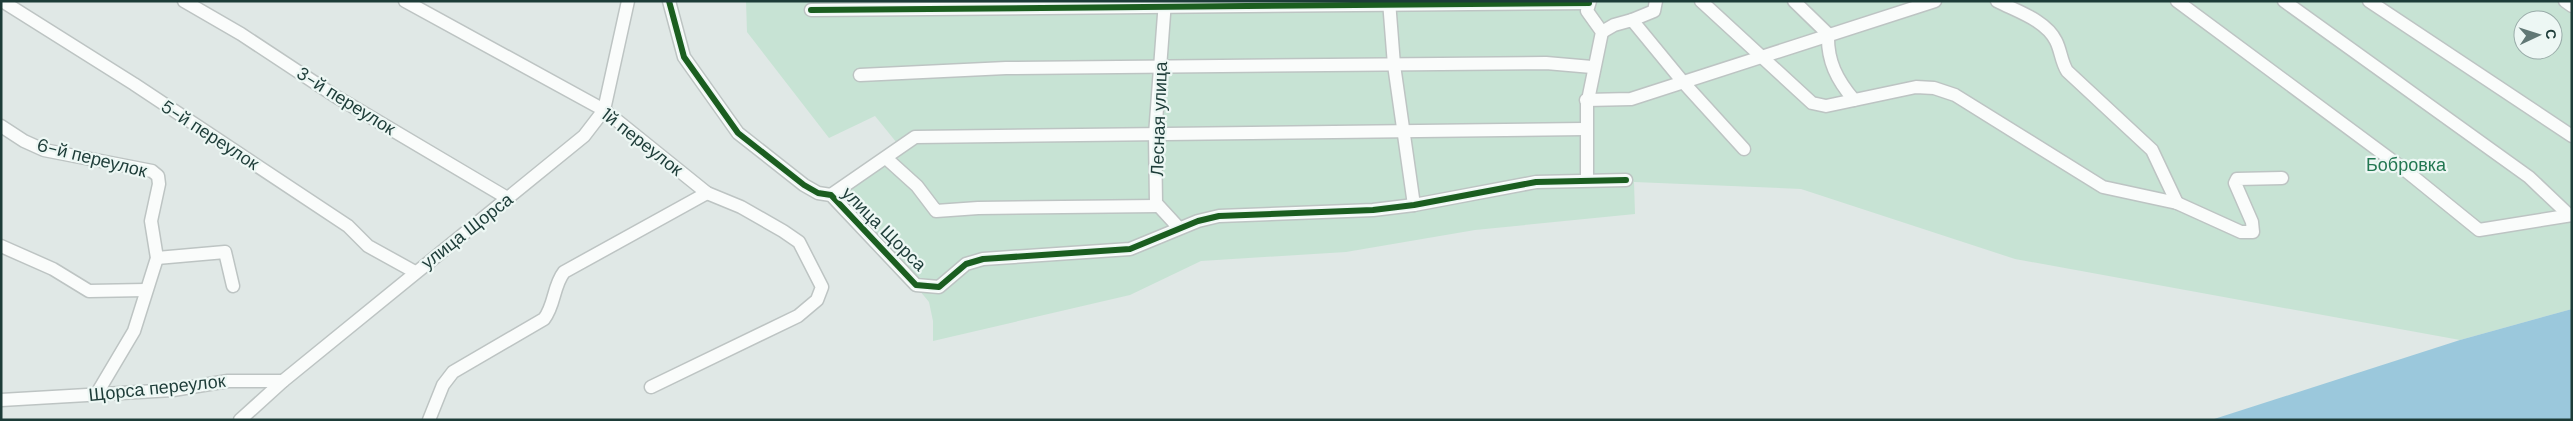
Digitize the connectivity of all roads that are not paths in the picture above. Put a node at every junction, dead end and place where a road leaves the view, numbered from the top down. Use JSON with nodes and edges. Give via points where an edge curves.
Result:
{"nodes":[{"id":1,"x":2,"y":1,"type":"edge"},
{"id":2,"x":184,"y":1,"type":"edge"},
{"id":3,"x":405,"y":1,"type":"edge"},
{"id":4,"x":635,"y":1,"type":"edge"},
{"id":5,"x":669,"y":1,"type":"edge"},
{"id":6,"x":1656,"y":1,"type":"edge"},
{"id":7,"x":1700,"y":1,"type":"edge"},
{"id":8,"x":1794,"y":1,"type":"edge"},
{"id":9,"x":1894,"y":1,"type":"edge"},
{"id":10,"x":1935,"y":1,"type":"edge"},
{"id":11,"x":1997,"y":1,"type":"edge"},
{"id":12,"x":2177,"y":1,"type":"edge"},
{"id":13,"x":2284,"y":1,"type":"edge"},
{"id":14,"x":2370,"y":1,"type":"edge"},
{"id":15,"x":2565,"y":1,"type":"edge"},
{"id":16,"x":628,"y":2,"type":"edge"},
{"id":17,"x":1589,"y":2,"type":"edge"},
{"id":18,"x":1389,"y":3,"type":"edge"},
{"id":19,"x":1165,"y":4,"type":"edge"},
{"id":20,"x":947,"y":5,"type":"edge"},
{"id":21,"x":2572,"y":6,"type":"edge"},
{"id":22,"x":811,"y":10,"type":"dead end"},
{"id":23,"x":1905,"y":11,"type":"junction"},
{"id":24,"x":1632,"y":20,"type":"junction"},
{"id":25,"x":1602,"y":32,"type":"junction"},
{"id":26,"x":1828,"y":34,"type":"junction"},
{"id":27,"x":1760,"y":57,"type":"junction"},
{"id":28,"x":1394,"y":65,"type":"junction"},
{"id":29,"x":1161,"y":67,"type":"junction"},
{"id":30,"x":1592,"y":68,"type":"junction"},
{"id":31,"x":860,"y":75,"type":"dead end"},
{"id":32,"x":1683,"y":82,"type":"junction"},
{"id":33,"x":1586,"y":100,"type":"junction"},
{"id":34,"x":1854,"y":100,"type":"junction"},
{"id":35,"x":604,"y":110,"type":"junction"},
{"id":36,"x":1,"y":126,"type":"edge"},
{"id":37,"x":1584,"y":129,"type":"junction"},
{"id":38,"x":1404,"y":132,"type":"junction"},
{"id":39,"x":1155,"y":135,"type":"junction"},
{"id":40,"x":2572,"y":136,"type":"edge"},
{"id":41,"x":1744,"y":149,"type":"dead end"},
{"id":42,"x":886,"y":158,"type":"junction"},
{"id":43,"x":2282,"y":178,"type":"dead end"},
{"id":44,"x":1587,"y":179,"type":"junction"},
{"id":45,"x":1626,"y":180,"type":"dead end"},
{"id":46,"x":707,"y":193,"type":"junction"},
{"id":47,"x":831,"y":195,"type":"junction"},
{"id":48,"x":509,"y":199,"type":"junction"},
{"id":49,"x":2177,"y":203,"type":"junction"},
{"id":50,"x":1414,"y":205,"type":"junction"},
{"id":51,"x":1158,"y":206,"type":"junction"},
{"id":52,"x":2570,"y":215,"type":"edge"},
{"id":53,"x":1179,"y":228,"type":"junction"},
{"id":54,"x":1,"y":246,"type":"edge"},
{"id":55,"x":157,"y":258,"type":"junction"},
{"id":56,"x":415,"y":272,"type":"junction"},
{"id":57,"x":233,"y":286,"type":"dead end"},
{"id":58,"x":146,"y":290,"type":"junction"},
{"id":59,"x":283,"y":381,"type":"junction"},
{"id":60,"x":651,"y":387,"type":"dead end"},
{"id":61,"x":96,"y":395,"type":"junction"},
{"id":62,"x":1,"y":400,"type":"edge"},
{"id":63,"x":240,"y":420,"type":"edge"},
{"id":64,"x":429,"y":420,"type":"edge"}],
"edges":[{"from":1,"to":56,"type":"street","name":"5-й переулок","via":[[348,226],[368,246]]},
{"from":2,"to":48,"type":"street","name":"3-й переулок","via":[[335,96]]},
{"from":3,"to":35,"type":"street","name":"1й переулок"},
{"from":4,"to":16,"type":"street"},
{"from":5,"to":47,"type":"street","name":"улица Щорса","via":[[684,57],[738,133],[804,186]]},
{"from":6,"to":24,"type":"street","via":[[1654,11]]},
{"from":7,"to":27,"type":"street"},
{"from":8,"to":26,"type":"street"},
{"from":9,"to":23,"type":"street"},
{"from":10,"to":23,"type":"street"},
{"from":11,"to":49,"type":"street","via":[[2037,22],[2054,36],[2059,60],[2068,71],[2152,150]]},
{"from":12,"to":52,"type":"street","via":[[2405,170],[2479,230]]},
{"from":13,"to":52,"type":"street","via":[[2529,177]]},
{"from":14,"to":40,"type":"street"},
{"from":15,"to":21,"type":"street"},
{"from":16,"to":35,"type":"street","name":"улица Щорса"},
{"from":17,"to":18,"type":"street"},
{"from":17,"to":25,"type":"street","via":[[1587,11]]},
{"from":18,"to":19,"type":"street"},
{"from":18,"to":28,"type":"street"},
{"from":19,"to":20,"type":"street"},
{"from":19,"to":29,"type":"street","name":"Лесная улица"},
{"from":20,"to":22,"type":"street"},
{"from":23,"to":26,"type":"street"},
{"from":24,"to":25,"type":"street"},
{"from":24,"to":32,"type":"street"},
{"from":25,"to":30,"type":"street"},
{"from":26,"to":27,"type":"street"},
{"from":26,"to":34,"type":"street","via":[[1829,58],[1840,86]]},
{"from":27,"to":32,"type":"street"},
{"from":27,"to":34,"type":"street","via":[[1812,102],[1826,106]]},
{"from":28,"to":29,"type":"street"},
{"from":28,"to":30,"type":"street","via":[[1546,63]]},
{"from":28,"to":38,"type":"street"},
{"from":29,"to":31,"type":"street","via":[[1006,68]]},
{"from":29,"to":39,"type":"street","name":"Лесная улица"},
{"from":30,"to":33,"type":"street"},
{"from":32,"to":33,"type":"street","via":[[1631,99]]},
{"from":32,"to":41,"type":"street"},
{"from":33,"to":37,"type":"street"},
{"from":34,"to":49,"type":"street","via":[[1916,87],[1934,88],[1962,100],[2103,187]]},
{"from":35,"to":46,"type":"street","name":"1й переулок"},
{"from":35,"to":48,"type":"street","name":"улица Щорса","via":[[584,136]]},
{"from":36,"to":55,"type":"street","name":"6-й переулок","via":[[44,150],[152,171],[158,176],[151,222]]},
{"from":37,"to":38,"type":"street"},
{"from":37,"to":44,"type":"street"},
{"from":38,"to":39,"type":"street"},
{"from":38,"to":50,"type":"street"},
{"from":39,"to":42,"type":"street","via":[[915,137]]},
{"from":39,"to":51,"type":"street","name":"Лесная улица"},
{"from":42,"to":47,"type":"street"},
{"from":42,"to":51,"type":"street","via":[[917,186],[936,211]]},
{"from":43,"to":49,"type":"street","via":[[2238,179],[2235,183],[2252,222],[2253,232],[2241,232]]},
{"from":44,"to":45,"type":"street"},
{"from":44,"to":50,"type":"street","via":[[1520,184]]},
{"from":46,"to":60,"type":"street","name":"1й переулок","via":[[742,207],[799,242],[822,287],[817,300],[798,316]]},
{"from":46,"to":64,"type":"street","via":[[564,272],[551,312],[453,372],[443,385]]},
{"from":47,"to":53,"type":"street","name":"улица Щорса","via":[[916,285],[939,287],[966,264],[983,260],[1130,249]]},
{"from":48,"to":56,"type":"street","name":"улица Щорса"},
{"from":50,"to":53,"type":"street","via":[[1373,210],[1219,216]]},
{"from":51,"to":53,"type":"street"},
{"from":54,"to":58,"type":"street","via":[[53,269],[89,292]]},
{"from":55,"to":57,"type":"street","via":[[225,252]]},
{"from":55,"to":58,"type":"street","name":"6-й переулок"},
{"from":56,"to":59,"type":"street","name":"улица Щорса"},
{"from":58,"to":61,"type":"street","name":"6-й переулок","via":[[134,330]]},
{"from":59,"to":61,"type":"street","name":"Щорса переулок","via":[[209,382],[173,390]]},
{"from":59,"to":63,"type":"street","name":"улица Щорса"},
{"from":61,"to":62,"type":"street","name":"Щорса переулок"}]}
